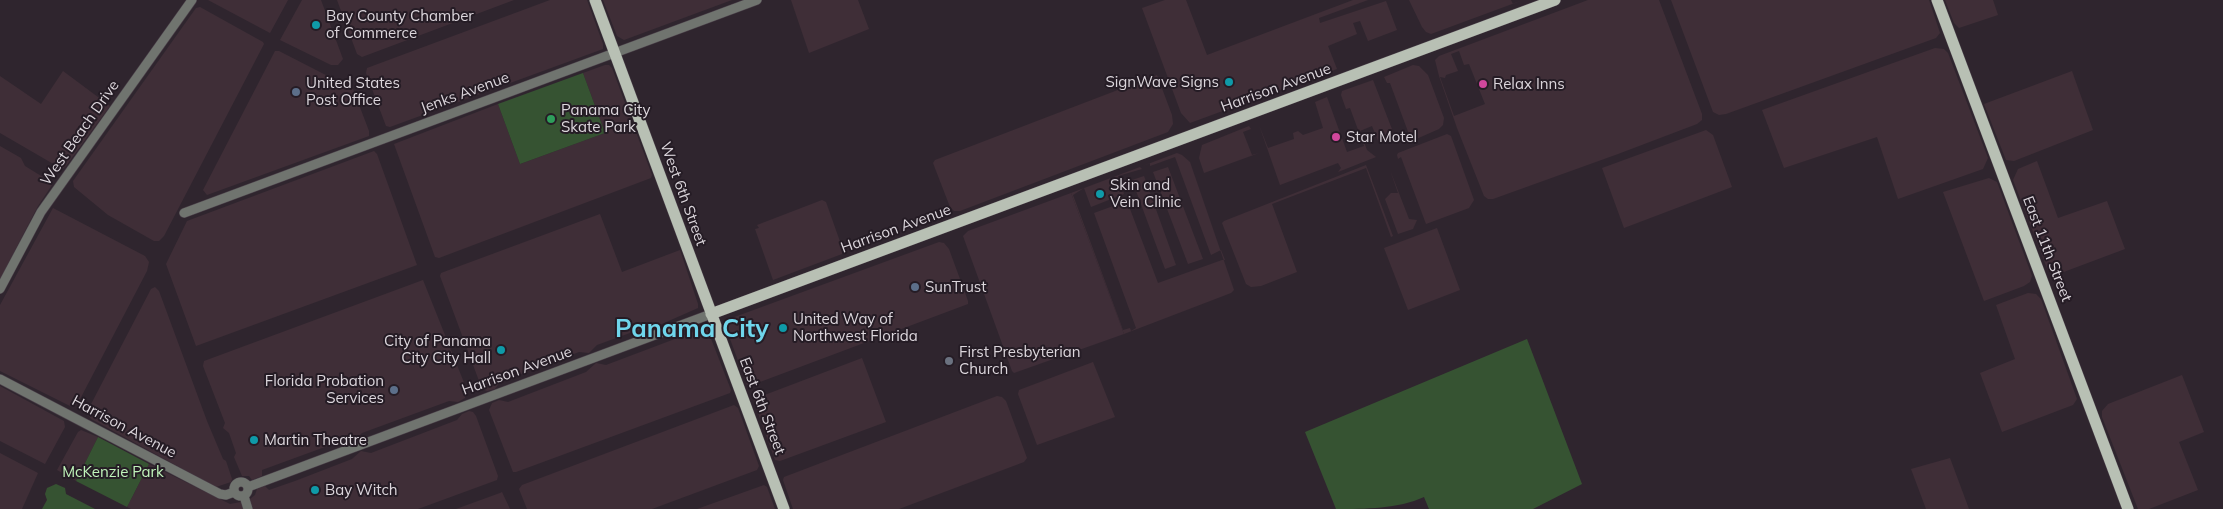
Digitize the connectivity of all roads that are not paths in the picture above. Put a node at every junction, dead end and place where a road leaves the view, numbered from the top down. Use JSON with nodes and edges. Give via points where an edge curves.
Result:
{"nodes":[{"id":1,"x":192,"y":0,"type":"edge"},
{"id":2,"x":595,"y":0,"type":"edge"},
{"id":3,"x":757,"y":0,"type":"edge"},
{"id":4,"x":1556,"y":0,"type":"edge"},
{"id":5,"x":1937,"y":0,"type":"edge"},
{"id":6,"x":614,"y":53,"type":"junction"},
{"id":7,"x":184,"y":213,"type":"dead end"},
{"id":8,"x":0,"y":289,"type":"edge"},
{"id":9,"x":711,"y":314,"type":"junction"},
{"id":10,"x":0,"y":379,"type":"edge"},
{"id":11,"x":248,"y":487,"type":"junction"},
{"id":12,"x":234,"y":492,"type":"junction"},
{"id":13,"x":244,"y":496,"type":"junction"},
{"id":14,"x":248,"y":509,"type":"edge"},
{"id":15,"x":784,"y":509,"type":"edge"},
{"id":16,"x":2128,"y":509,"type":"edge"}],
"edges":[{"from":1,"to":8,"type":"street","name":"West Beach Drive","via":[[41,212]]},
{"from":2,"to":6,"type":"main road","name":"West 6th Street"},
{"from":3,"to":6,"type":"street","name":"Jenks Avenue"},
{"from":4,"to":9,"type":"main road","name":"Harrison Avenue"},
{"from":5,"to":16,"type":"main road","name":"East 11th Street"},
{"from":6,"to":7,"type":"street","name":"Jenks Avenue"},
{"from":6,"to":9,"type":"main road","name":"West 6th Street"},
{"from":9,"to":11,"type":"street","name":"Harrison Avenue"},
{"from":9,"to":15,"type":"main road","name":"East 6th Street"},
{"from":10,"to":12,"type":"street","name":"Harrison Avenue","via":[[220,494]]},
{"from":11,"to":12,"type":"street","via":[[243,482],[238,483]]},
{"from":11,"to":13,"type":"street"},
{"from":12,"to":13,"type":"street"},
{"from":13,"to":14,"type":"street"}]}
